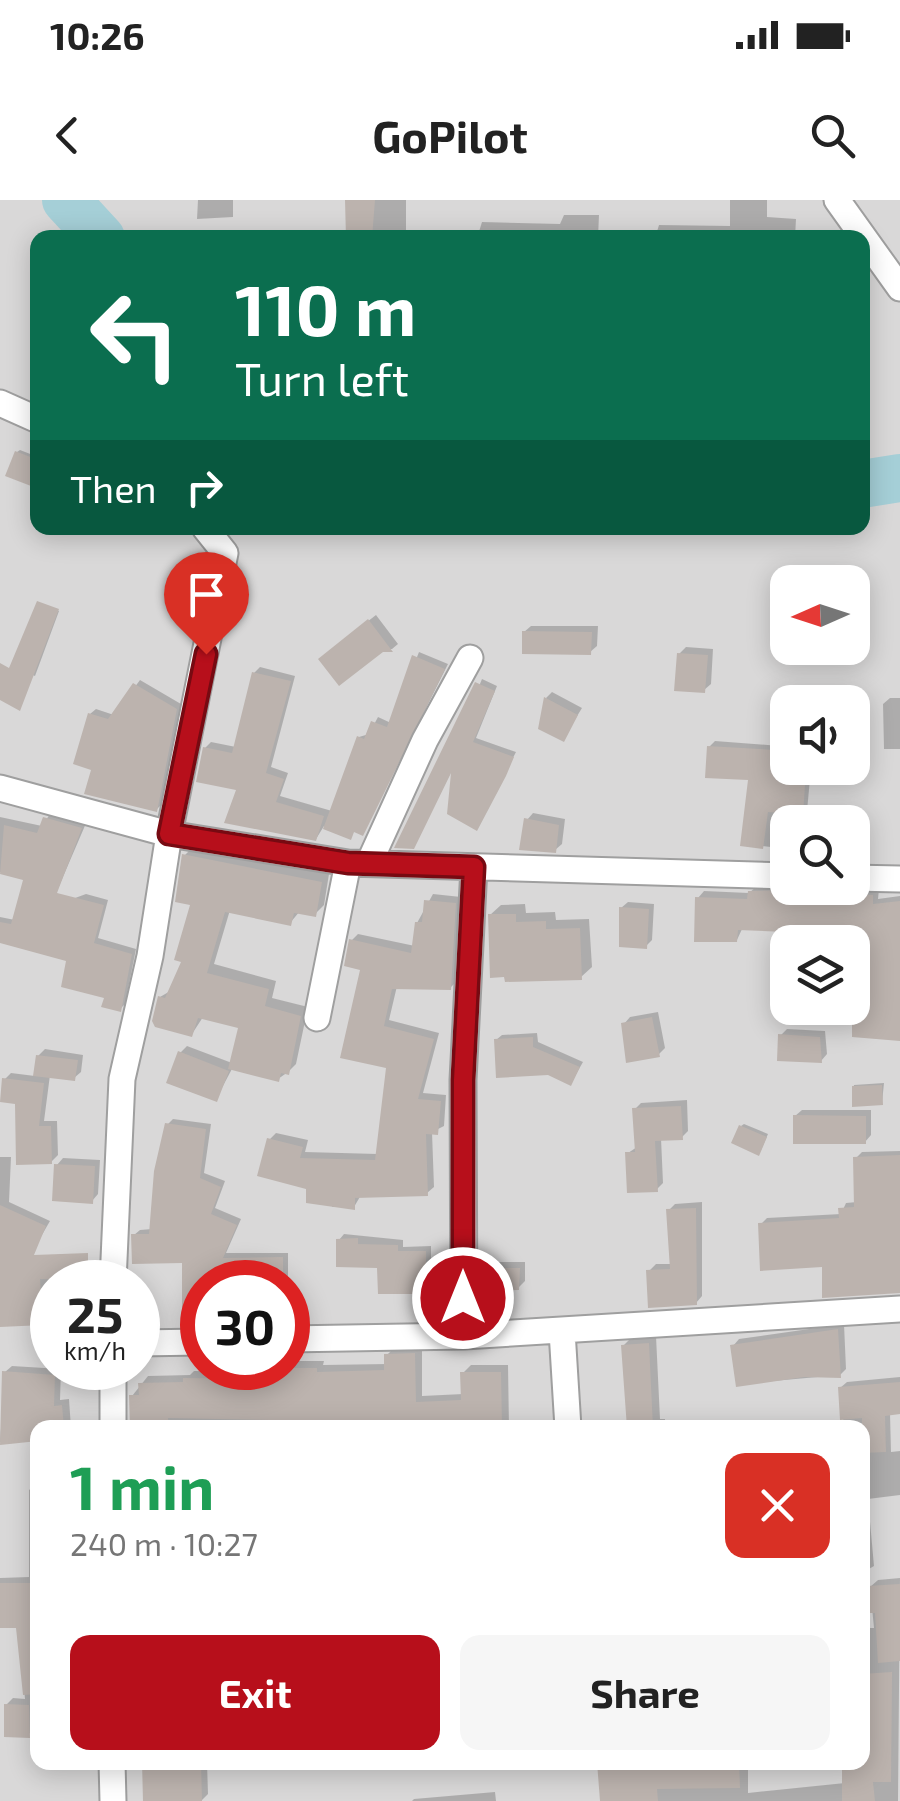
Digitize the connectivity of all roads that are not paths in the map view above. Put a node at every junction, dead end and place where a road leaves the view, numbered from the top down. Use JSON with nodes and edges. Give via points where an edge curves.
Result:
{"nodes":[{"id":1,"x":837,"y":200,"type":"edge"},
{"id":2,"x":858,"y":230,"type":"edge"},
{"id":3,"x":870,"y":246,"type":"edge"},
{"id":4,"x":900,"y":288,"type":"edge"},
{"id":5,"x":0,"y":403,"type":"edge"},
{"id":6,"x":30,"y":416,"type":"edge"},
{"id":7,"x":211,"y":535,"type":"edge"},
{"id":8,"x":470,"y":658,"type":"dead end"},
{"id":9,"x":0,"y":788,"type":"edge"},
{"id":10,"x":169,"y":834,"type":"junction"},
{"id":11,"x":359,"y":863,"type":"junction"},
{"id":12,"x":474,"y":867,"type":"junction"},
{"id":13,"x":770,"y":875,"type":"edge"},
{"id":14,"x":870,"y":878,"type":"edge"},
{"id":15,"x":900,"y":879,"type":"edge"},
{"id":16,"x":317,"y":1018,"type":"dead end"},
{"id":17,"x":113,"y":1260,"type":"edge"},
{"id":18,"x":900,"y":1310,"type":"edge"},
{"id":19,"x":562,"y":1331,"type":"junction"},
{"id":20,"x":464,"y":1336,"type":"junction"},
{"id":21,"x":310,"y":1339,"type":"edge"},
{"id":22,"x":113,"y":1390,"type":"edge"},
{"id":23,"x":112,"y":1420,"type":"edge"},
{"id":24,"x":568,"y":1420,"type":"edge"},
{"id":25,"x":112,"y":1770,"type":"edge"},
{"id":26,"x":112,"y":1801,"type":"edge"}],
"edges":[{"from":1,"to":2,"type":"street"},
{"from":3,"to":4,"type":"street"},
{"from":5,"to":6,"type":"street"},
{"from":7,"to":10,"type":"street","via":[[225,553]]},
{"from":8,"to":11,"type":"street"},
{"from":9,"to":10,"type":"street"},
{"from":10,"to":11,"type":"street"},
{"from":10,"to":17,"type":"street","via":[[122,1079]]},
{"from":11,"to":12,"type":"street"},
{"from":11,"to":16,"type":"street"},
{"from":12,"to":13,"type":"street"},
{"from":12,"to":20,"type":"street","via":[[463,1080]]},
{"from":14,"to":15,"type":"street"},
{"from":18,"to":19,"type":"street"},
{"from":19,"to":20,"type":"street"},
{"from":19,"to":24,"type":"street"},
{"from":20,"to":21,"type":"street"},
{"from":22,"to":23,"type":"street"},
{"from":25,"to":26,"type":"street"}]}
